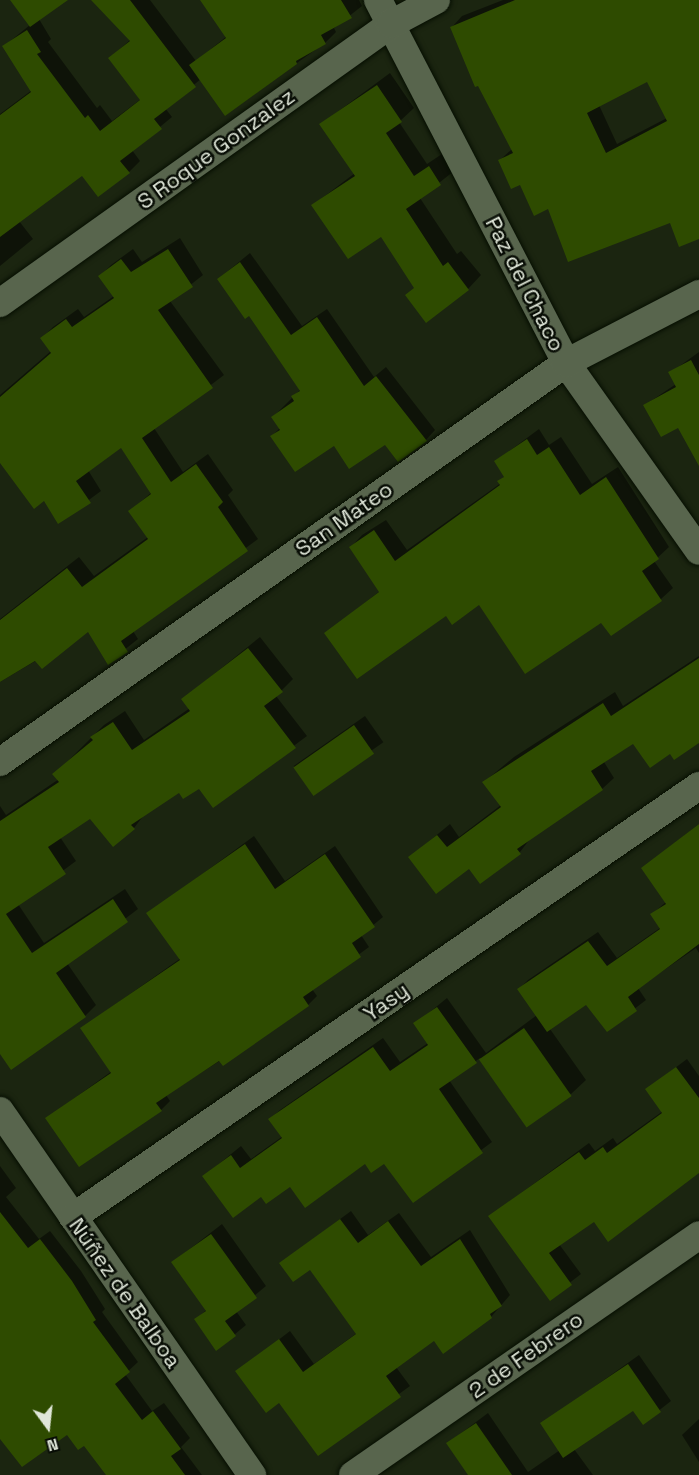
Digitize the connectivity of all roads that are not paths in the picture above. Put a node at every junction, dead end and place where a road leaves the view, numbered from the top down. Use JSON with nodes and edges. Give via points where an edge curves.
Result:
{"nodes":[{"id":1,"x":436,"y":0,"type":"edge"},
{"id":2,"x":385,"y":12,"type":"edge"},
{"id":3,"x":699,"y":294,"type":"edge"},
{"id":4,"x":0,"y":303,"type":"edge"},
{"id":5,"x":566,"y":363,"type":"junction"},
{"id":6,"x":699,"y":551,"type":"edge"},
{"id":7,"x":0,"y":762,"type":"edge"},
{"id":8,"x":699,"y":786,"type":"edge"},
{"id":9,"x":0,"y":1111,"type":"edge"},
{"id":10,"x":73,"y":1217,"type":"junction"},
{"id":11,"x":699,"y":1235,"type":"edge"},
{"id":12,"x":252,"y":1475,"type":"edge"},
{"id":13,"x":352,"y":1475,"type":"edge"}],
"edges":[{"from":1,"to":2,"type":"street","name":"S Roque Gonzalez"},
{"from":2,"to":4,"type":"street","name":"S Roque Gonzalez"},
{"from":2,"to":5,"type":"street","name":"Paz del Chaco"},
{"from":3,"to":5,"type":"street","name":"San Mateo"},
{"from":5,"to":6,"type":"street","name":"Paz del Chaco"},
{"from":5,"to":7,"type":"street","name":"San Mateo"},
{"from":8,"to":10,"type":"street","name":"Yasy"},
{"from":9,"to":10,"type":"street","name":"Núñez de Balboa"},
{"from":10,"to":12,"type":"street","name":"Núñez de Balboa"},
{"from":11,"to":13,"type":"street","name":"2 de Febrero"}]}
